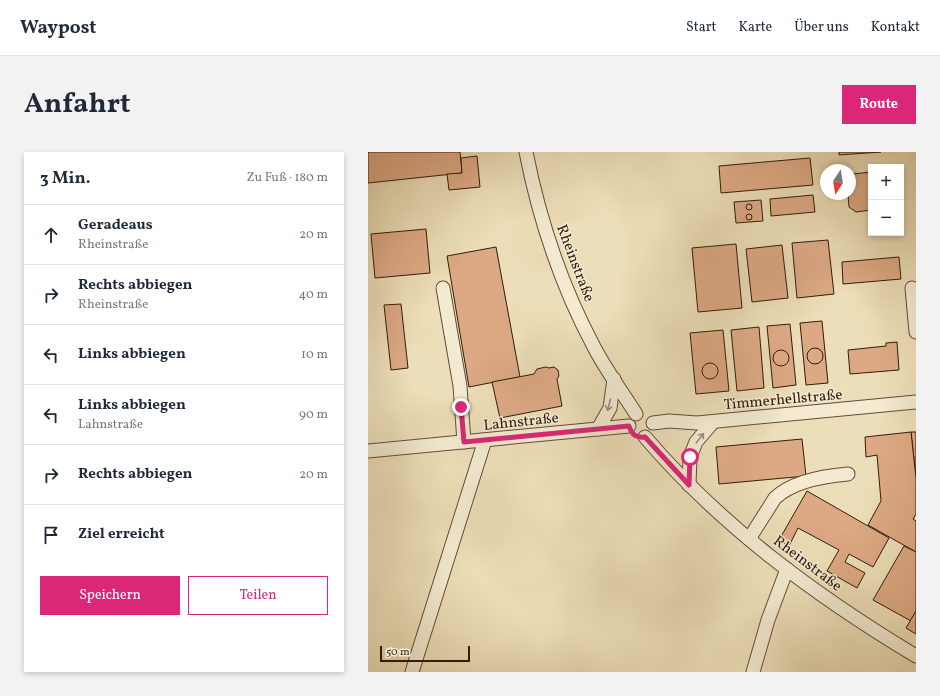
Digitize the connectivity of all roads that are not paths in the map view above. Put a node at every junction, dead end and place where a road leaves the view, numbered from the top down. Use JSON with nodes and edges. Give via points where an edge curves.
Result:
{"nodes":[{"id":1,"x":526,"y":152,"type":"edge"},
{"id":2,"x":443,"y":288,"type":"dead end"},
{"id":3,"x":912,"y":288,"type":"dead end"},
{"id":4,"x":916,"y":332,"type":"edge"},
{"id":5,"x":614,"y":379,"type":"junction"},
{"id":6,"x":916,"y":402,"type":"edge"},
{"id":7,"x":636,"y":414,"type":"junction"},
{"id":8,"x":713,"y":422,"type":"junction"},
{"id":9,"x":653,"y":423,"type":"junction"},
{"id":10,"x":629,"y":426,"type":"junction"},
{"id":11,"x":598,"y":429,"type":"junction"},
{"id":12,"x":645,"y":437,"type":"junction"},
{"id":13,"x":485,"y":440,"type":"junction"},
{"id":14,"x":464,"y":442,"type":"junction"},
{"id":15,"x":368,"y":451,"type":"edge"},
{"id":16,"x":848,"y":474,"type":"dead end"},
{"id":17,"x":689,"y":485,"type":"junction"},
{"id":18,"x":749,"y":539,"type":"junction"},
{"id":19,"x":787,"y":569,"type":"junction"},
{"id":20,"x":916,"y":656,"type":"edge"},
{"id":21,"x":412,"y":672,"type":"edge"},
{"id":22,"x":753,"y":672,"type":"edge"}],
"edges":[{"from":1,"to":5,"type":"street","name":"Rheinstraße","via":[[541,219],[571,298],[594,348]]},
{"from":2,"to":14,"type":"street","via":[[460,386]]},
{"from":3,"to":4,"type":"street"},
{"from":5,"to":7,"type":"street","name":"Rheinstraße"},
{"from":5,"to":11,"type":"street","one_way":true,"via":[[610,408]]},
{"from":6,"to":8,"type":"street","name":"Timmerhellstraße"},
{"from":7,"to":9,"type":"street","via":[[646,414],[651,417]]},
{"from":7,"to":10,"type":"street","via":[[631,418]]},
{"from":8,"to":9,"type":"street","name":"Timmerhellstraße"},
{"from":17,"to":8,"type":"street","one_way":true,"via":[[690,457],[696,442]]},
{"from":9,"to":12,"type":"street","via":[[650,434]]},
{"from":10,"to":11,"type":"street","name":"Lahnstraße"},
{"from":10,"to":12,"type":"street","via":[[634,436]]},
{"from":11,"to":13,"type":"street","name":"Lahnstraße"},
{"from":12,"to":17,"type":"street","name":"Rheinstraße"},
{"from":13,"to":14,"type":"street","name":"Lahnstraße"},
{"from":13,"to":21,"type":"street"},
{"from":14,"to":15,"type":"street","name":"Lahnstraße"},
{"from":16,"to":18,"type":"street","via":[[824,476],[780,493],[774,498]]},
{"from":17,"to":18,"type":"street","name":"Rheinstraße"},
{"from":18,"to":19,"type":"street","name":"Rheinstraße"},
{"from":19,"to":20,"type":"street","name":"Rheinstraße","via":[[872,629]]},
{"from":19,"to":22,"type":"street","via":[[768,620]]}]}
